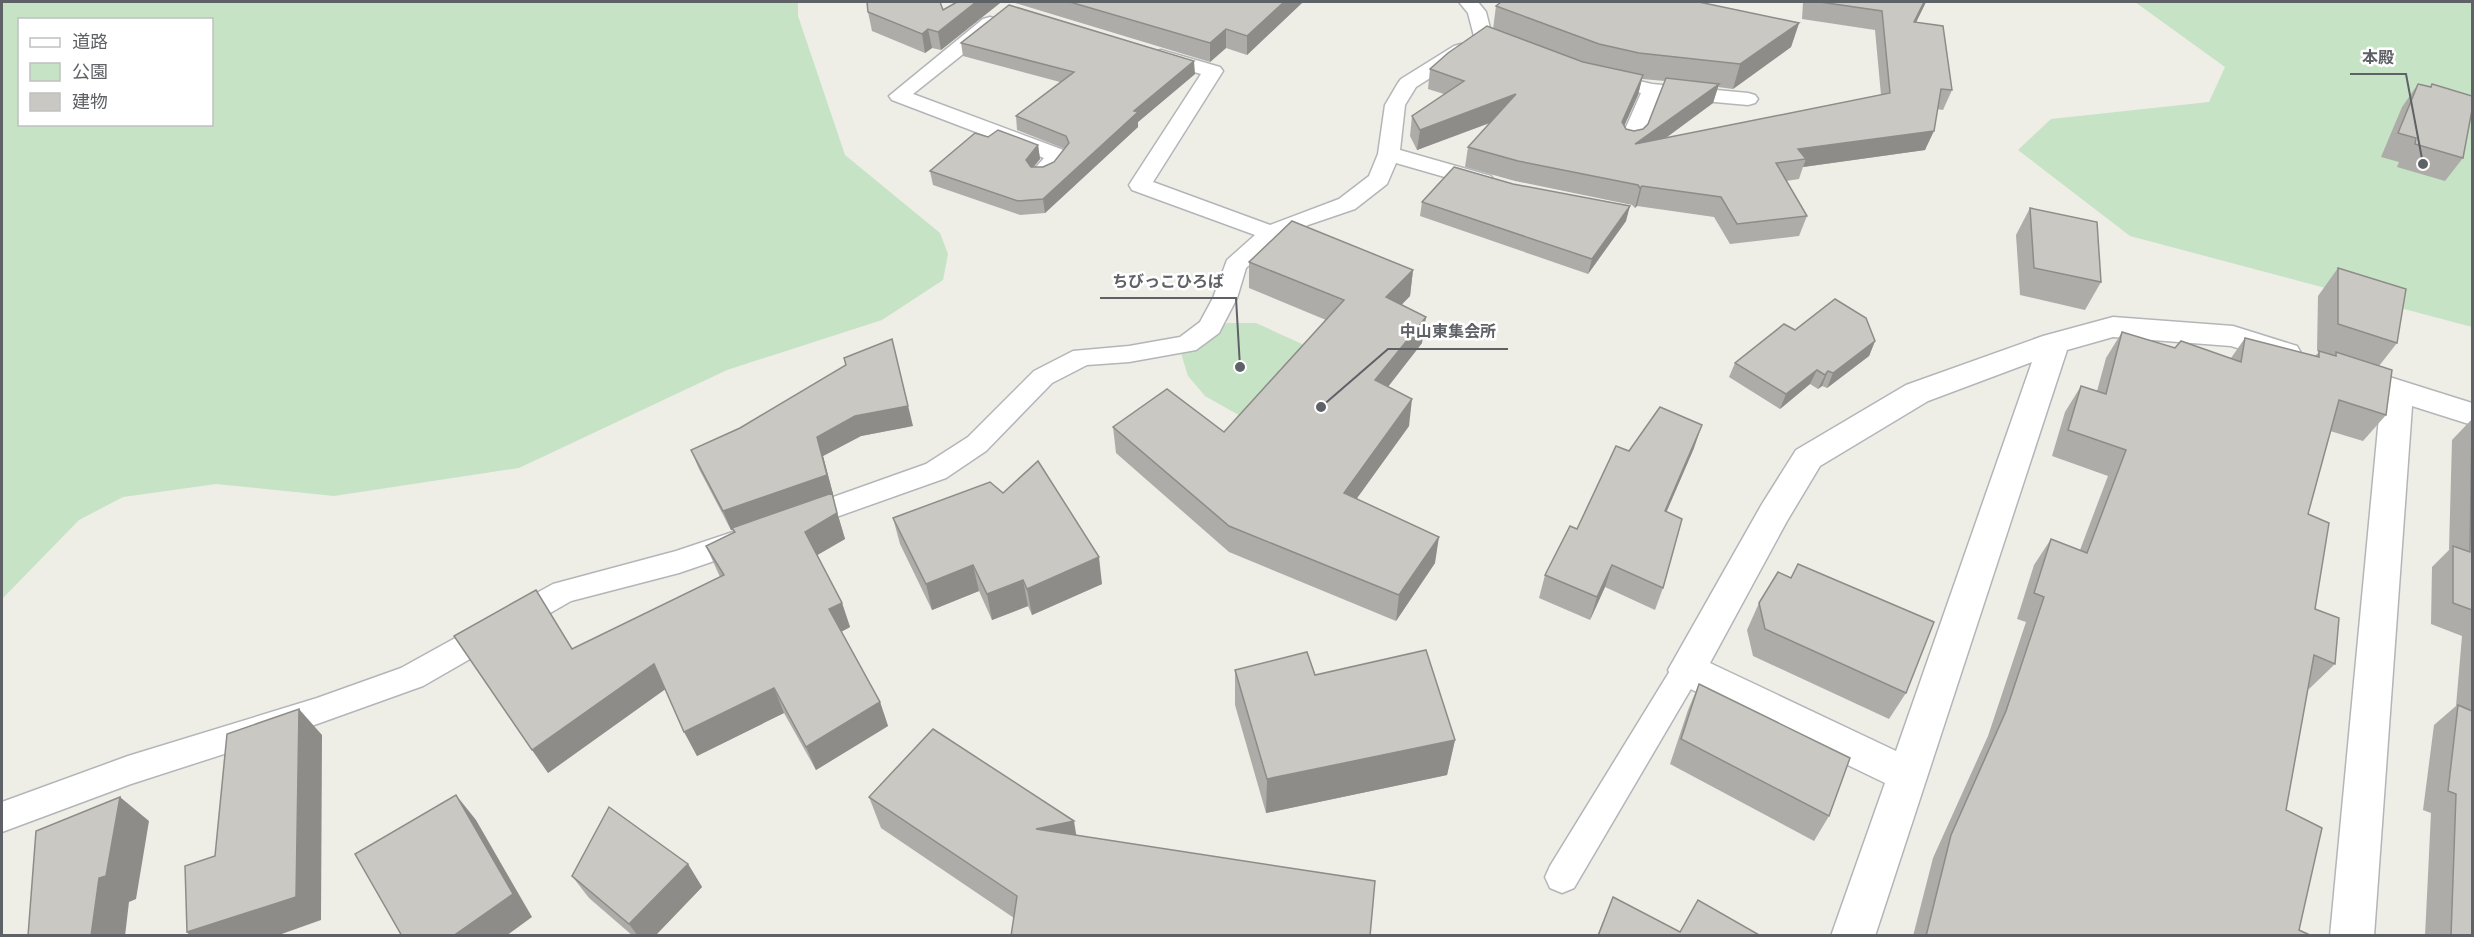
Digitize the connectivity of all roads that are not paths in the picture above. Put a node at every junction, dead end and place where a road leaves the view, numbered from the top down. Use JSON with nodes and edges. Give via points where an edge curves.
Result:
{"nodes":[{"id":1,"x":1468,"y":2,"type":"edge"},
{"id":2,"x":1006,"y":9,"type":"edge"},
{"id":3,"x":1144,"y":51,"type":"edge"},
{"id":4,"x":1587,"y":75,"type":"edge"},
{"id":5,"x":1652,"y":90,"type":"junction"},
{"id":6,"x":1748,"y":99,"type":"dead end"},
{"id":7,"x":1629,"y":143,"type":"edge"},
{"id":8,"x":1389,"y":154,"type":"junction"},
{"id":9,"x":1041,"y":174,"type":"edge"},
{"id":10,"x":1500,"y":186,"type":"edge"},
{"id":11,"x":1271,"y":233,"type":"junction"},
{"id":12,"x":2054,"y":343,"type":"junction"},
{"id":13,"x":2397,"y":392,"type":"junction"},
{"id":14,"x":2472,"y":414,"type":"edge"},
{"id":15,"x":1687,"y":670,"type":"junction"},
{"id":16,"x":1907,"y":775,"type":"junction"},
{"id":17,"x":2,"y":817,"type":"edge"},
{"id":18,"x":1562,"y":877,"type":"dead end"},
{"id":19,"x":1853,"y":936,"type":"edge"},
{"id":20,"x":2352,"y":936,"type":"edge"}],
"edges":[{"from":1,"to":8,"type":"lane","via":[[1493,40],[1408,83],[1395,105]]},
{"from":2,"to":9,"type":"lane","via":[[899,96],[1058,156]]},
{"from":3,"to":11,"type":"lane","via":[[1213,71],[1140,185]]},
{"from":4,"to":5,"type":"lane"},
{"from":5,"to":6,"type":"lane"},
{"from":5,"to":7,"type":"lane"},
{"from":8,"to":10,"type":"lane"},
{"from":8,"to":11,"type":"lane","via":[[1379,179],[1347,204]]},
{"from":11,"to":17,"type":"lane","via":[[1235,265],[1225,298],[1210,327],[1187,344],[1082,357],[1043,377],[977,444],[936,471],[679,562],[563,592],[412,677],[128,770]]},
{"from":12,"to":13,"type":"street","via":[[2113,327],[2233,336]]},
{"from":12,"to":15,"type":"street","via":[[1917,393],[1808,458]]},
{"from":12,"to":16,"type":"street"},
{"from":13,"to":14,"type":"street"},
{"from":13,"to":20,"type":"street"},
{"from":15,"to":16,"type":"street"},
{"from":15,"to":18,"type":"lane"},
{"from":16,"to":19,"type":"street"}]}
